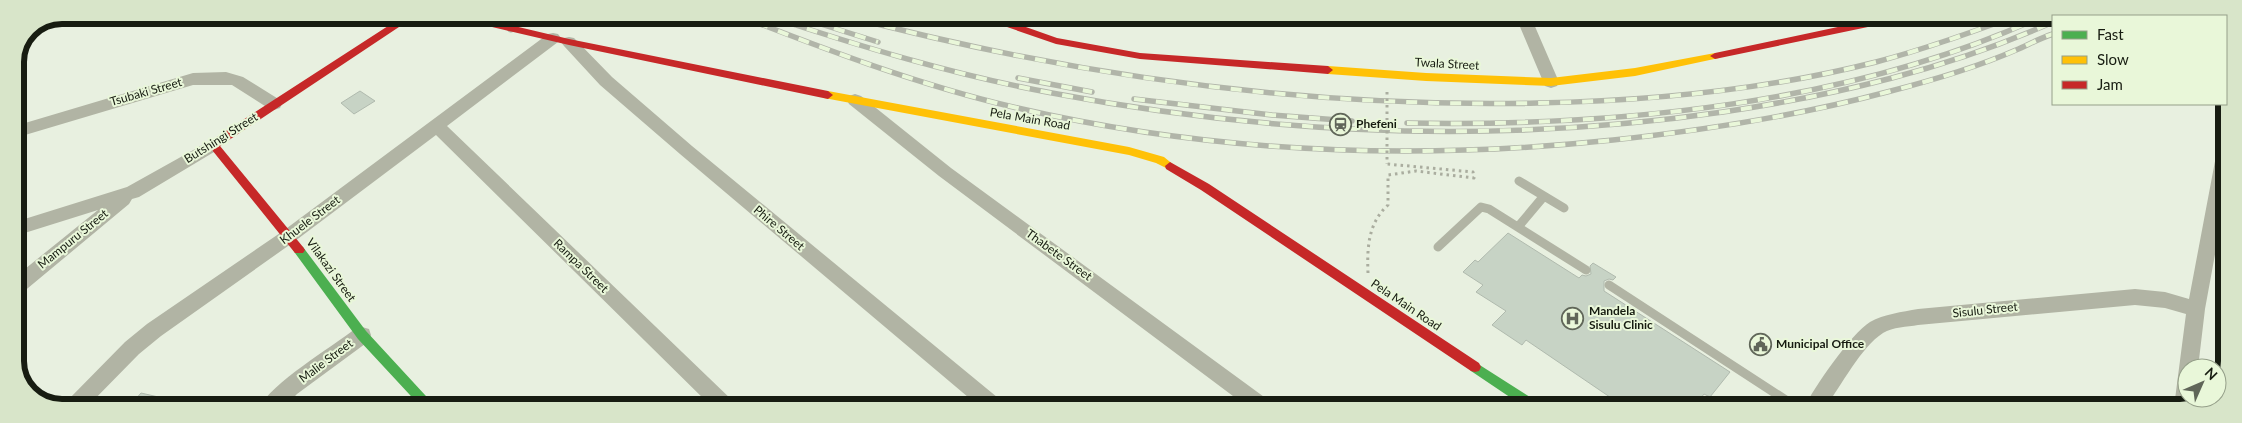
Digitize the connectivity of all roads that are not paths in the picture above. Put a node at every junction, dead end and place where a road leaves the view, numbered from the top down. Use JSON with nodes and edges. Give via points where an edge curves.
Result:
{"nodes":[{"id":1,"x":398,"y":24,"type":"edge"},
{"id":2,"x":493,"y":24,"type":"edge"},
{"id":3,"x":508,"y":24,"type":"edge"},
{"id":4,"x":1007,"y":24,"type":"edge"},
{"id":5,"x":1526,"y":24,"type":"edge"},
{"id":6,"x":1867,"y":24,"type":"edge"},
{"id":7,"x":511,"y":28,"type":"junction"},
{"id":8,"x":561,"y":40,"type":"junction"},
{"id":9,"x":1551,"y":82,"type":"junction"},
{"id":10,"x":855,"y":100,"type":"junction"},
{"id":11,"x":274,"y":104,"type":"junction"},
{"id":12,"x":436,"y":125,"type":"junction"},
{"id":13,"x":24,"y":129,"type":"edge"},
{"id":14,"x":213,"y":145,"type":"junction"},
{"id":15,"x":1519,"y":181,"type":"dead end"},
{"id":16,"x":2218,"y":189,"type":"edge"},
{"id":17,"x":132,"y":192,"type":"junction"},
{"id":18,"x":1544,"y":196,"type":"junction"},
{"id":19,"x":1564,"y":208,"type":"dead end"},
{"id":20,"x":1518,"y":227,"type":"junction"},
{"id":21,"x":24,"y":231,"type":"edge"},
{"id":22,"x":289,"y":236,"type":"junction"},
{"id":23,"x":1438,"y":247,"type":"dead end"},
{"id":24,"x":1586,"y":270,"type":"dead end"},
{"id":25,"x":24,"y":281,"type":"edge"},
{"id":26,"x":1609,"y":285,"type":"dead end"},
{"id":27,"x":2196,"y":309,"type":"junction"},
{"id":28,"x":362,"y":335,"type":"junction"},
{"id":29,"x":2189,"y":358,"type":"edge"},
{"id":30,"x":83,"y":399,"type":"edge"},
{"id":31,"x":278,"y":399,"type":"edge"},
{"id":32,"x":422,"y":399,"type":"edge"},
{"id":33,"x":718,"y":399,"type":"edge"},
{"id":34,"x":985,"y":399,"type":"edge"},
{"id":35,"x":1252,"y":399,"type":"edge"},
{"id":36,"x":1523,"y":399,"type":"edge"},
{"id":37,"x":1784,"y":399,"type":"edge"},
{"id":38,"x":1821,"y":399,"type":"edge"}],
"edges":[{"from":1,"to":11,"type":"street","name":"Butshingi Street"},
{"from":2,"to":7,"type":"street","name":"Pela Main Road"},
{"from":3,"to":7,"type":"lane"},
{"from":4,"to":9,"type":"street","name":"Twala Street","via":[[1056,41],[1140,56],[1426,77]]},
{"from":5,"to":9,"type":"street"},
{"from":6,"to":9,"type":"street","name":"Twala Street","via":[[1635,72]]},
{"from":7,"to":8,"type":"street","name":"Pela Main Road"},
{"from":8,"to":10,"type":"street","name":"Pela Main Road"},
{"from":8,"to":12,"type":"street","name":"Khuele Street"},
{"from":8,"to":34,"type":"street","name":"Phire Street","via":[[686,150]]},
{"from":10,"to":35,"type":"street","name":"Thabete Street","via":[[945,172]]},
{"from":10,"to":36,"type":"street","name":"Pela Main Road","via":[[1129,151],[1160,160]]},
{"from":11,"to":13,"type":"street","name":"Tsubaki Street","via":[[237,80],[219,77],[193,79]]},
{"from":11,"to":14,"type":"street","name":"Butshingi Street"},
{"from":12,"to":22,"type":"street","name":"Khuele Street"},
{"from":12,"to":33,"type":"street","name":"Rampa Street"},
{"from":14,"to":17,"type":"street","name":"Butshingi Street"},
{"from":14,"to":22,"type":"street","name":"Vilakazi Street"},
{"from":15,"to":18,"type":"lane"},
{"from":16,"to":27,"type":"street"},
{"from":17,"to":21,"type":"street","name":"Butshingi Street"},
{"from":17,"to":25,"type":"street","name":"Mampuru Street"},
{"from":18,"to":19,"type":"lane"},
{"from":18,"to":20,"type":"lane"},
{"from":20,"to":23,"type":"lane","via":[[1481,207]]},
{"from":20,"to":24,"type":"lane"},
{"from":22,"to":28,"type":"street","name":"Vilakazi Street"},
{"from":22,"to":30,"type":"street","name":"Khuele Street","via":[[143,338]]},
{"from":26,"to":37,"type":"lane"},
{"from":27,"to":29,"type":"street"},
{"from":27,"to":38,"type":"street","name":"Sisulu Street","via":[[2165,300],[2134,297],[1918,317],[1885,323],[1874,329],[1861,344]]},
{"from":28,"to":31,"type":"street","name":"Malie Street"},
{"from":28,"to":32,"type":"street","name":"Vilakazi Street"}]}
